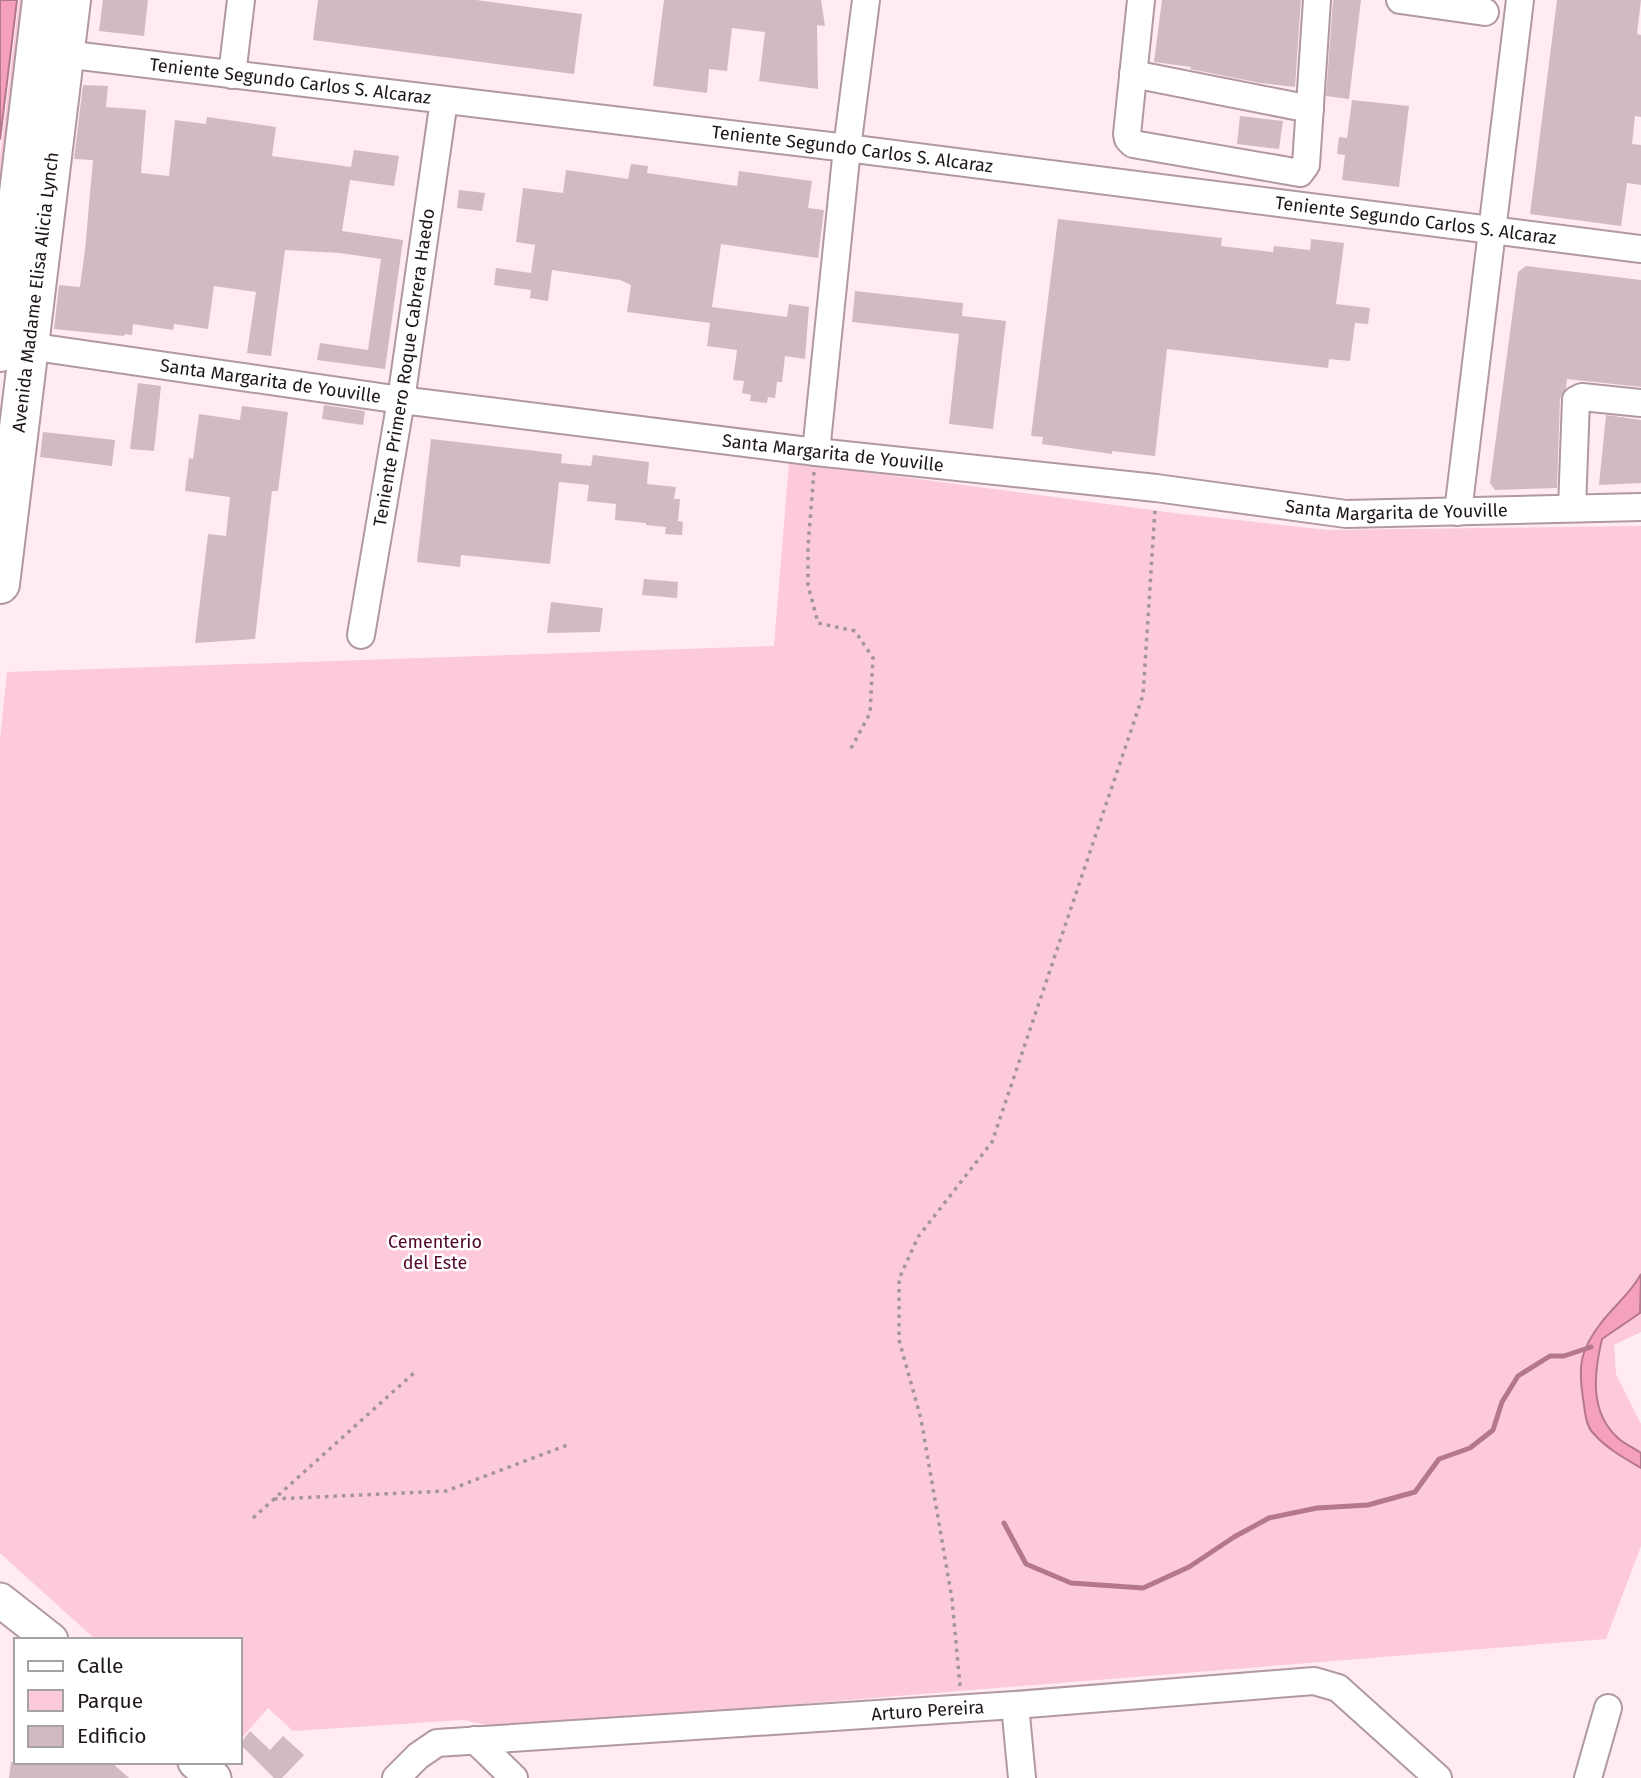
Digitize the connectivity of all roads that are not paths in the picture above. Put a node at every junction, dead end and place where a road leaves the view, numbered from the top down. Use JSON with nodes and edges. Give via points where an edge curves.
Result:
{"nodes":[{"id":1,"x":43,"y":0,"type":"edge"},
{"id":2,"x":71,"y":0,"type":"edge"},
{"id":3,"x":240,"y":0,"type":"edge"},
{"id":4,"x":866,"y":0,"type":"edge"},
{"id":5,"x":1140,"y":0,"type":"edge"},
{"id":6,"x":1317,"y":0,"type":"edge"},
{"id":7,"x":1400,"y":0,"type":"edge"},
{"id":8,"x":1520,"y":0,"type":"edge"},
{"id":9,"x":1485,"y":12,"type":"dead end"},
{"id":10,"x":64,"y":54,"type":"junction"},
{"id":11,"x":1133,"y":74,"type":"junction"},
{"id":12,"x":232,"y":75,"type":"junction"},
{"id":13,"x":444,"y":100,"type":"junction"},
{"id":14,"x":1310,"y":109,"type":"junction"},
{"id":15,"x":847,"y":148,"type":"junction"},
{"id":16,"x":1493,"y":229,"type":"junction"},
{"id":17,"x":1641,"y":249,"type":"edge"},
{"id":18,"x":14,"y":349,"type":"edge"},
{"id":19,"x":401,"y":400,"type":"junction"},
{"id":20,"x":1641,"y":403,"type":"edge"},
{"id":21,"x":815,"y":461,"type":"junction"},
{"id":22,"x":1641,"y":507,"type":"edge"},
{"id":23,"x":1572,"y":508,"type":"junction"},
{"id":24,"x":1458,"y":512,"type":"junction"},
{"id":25,"x":0,"y":584,"type":"edge"},
{"id":26,"x":361,"y":635,"type":"dead end"},
{"id":27,"x":0,"y":1585,"type":"edge"},
{"id":28,"x":0,"y":1600,"type":"edge"},
{"id":29,"x":45,"y":1635,"type":"edge"},
{"id":30,"x":1015,"y":1705,"type":"junction"},
{"id":31,"x":1608,"y":1708,"type":"dead end"},
{"id":32,"x":475,"y":1740,"type":"junction"},
{"id":33,"x":197,"y":1764,"type":"edge"},
{"id":34,"x":214,"y":1778,"type":"edge"},
{"id":35,"x":396,"y":1778,"type":"edge"},
{"id":36,"x":514,"y":1778,"type":"edge"},
{"id":37,"x":1022,"y":1778,"type":"edge"},
{"id":38,"x":1438,"y":1778,"type":"edge"},
{"id":39,"x":1588,"y":1778,"type":"edge"}],
"edges":[{"from":1,"to":18,"type":"highway","name":"Avenida Madame Elisa Alicia Lynch"},
{"from":2,"to":10,"type":"highway","name":"Avenida Madame Elisa Alicia Lynch"},
{"from":3,"to":12,"type":"street"},
{"from":4,"to":15,"type":"street"},
{"from":5,"to":11,"type":"street"},
{"from":6,"to":14,"type":"street"},
{"from":7,"to":9,"type":"street"},
{"from":8,"to":16,"type":"street"},
{"from":10,"to":12,"type":"street","name":"Teniente Segundo Carlos S. Alcaraz"},
{"from":10,"to":18,"type":"highway","name":"Avenida Madame Elisa Alicia Lynch"},
{"from":11,"to":14,"type":"street"},
{"from":11,"to":14,"type":"street","via":[[1127,134],[1133,144],[1300,173],[1306,164]]},
{"from":12,"to":13,"type":"street","name":"Teniente Segundo Carlos S. Alcaraz"},
{"from":13,"to":15,"type":"street","name":"Teniente Segundo Carlos S. Alcaraz"},
{"from":13,"to":19,"type":"street","name":"Teniente Primero Roque Cabrera Haedo"},
{"from":15,"to":16,"type":"street","name":"Teniente Segundo Carlos S. Alcaraz"},
{"from":15,"to":21,"type":"street"},
{"from":16,"to":17,"type":"street","name":"Teniente Segundo Carlos S. Alcaraz"},
{"from":16,"to":24,"type":"street"},
{"from":18,"to":19,"type":"street","name":"Santa Margarita de Youville"},
{"from":18,"to":25,"type":"highway","name":"Avenida Madame Elisa Alicia Lynch"},
{"from":19,"to":21,"type":"street","name":"Santa Margarita de Youville"},
{"from":19,"to":26,"type":"street","name":"Teniente Primero Roque Cabrera Haedo"},
{"from":20,"to":23,"type":"street","via":[[1576,400]]},
{"from":21,"to":24,"type":"street","name":"Santa Margarita de Youville","via":[[1156,488],[1346,513]]},
{"from":22,"to":23,"type":"street","name":"Santa Margarita de Youville"},
{"from":23,"to":24,"type":"street","name":"Santa Margarita de Youville"},
{"from":27,"to":29,"type":"main road"},
{"from":28,"to":29,"type":"main road"},
{"from":30,"to":32,"type":"street","name":"Arturo Pereira"},
{"from":30,"to":37,"type":"street"},
{"from":30,"to":38,"type":"street","name":"Arturo Pereira","via":[[1314,1681],[1338,1688]]},
{"from":31,"to":39,"type":"street"},
{"from":32,"to":35,"type":"street","name":"Arturo Pereira","via":[[437,1743]]},
{"from":32,"to":36,"type":"street"},
{"from":33,"to":34,"type":"main road"}]}
